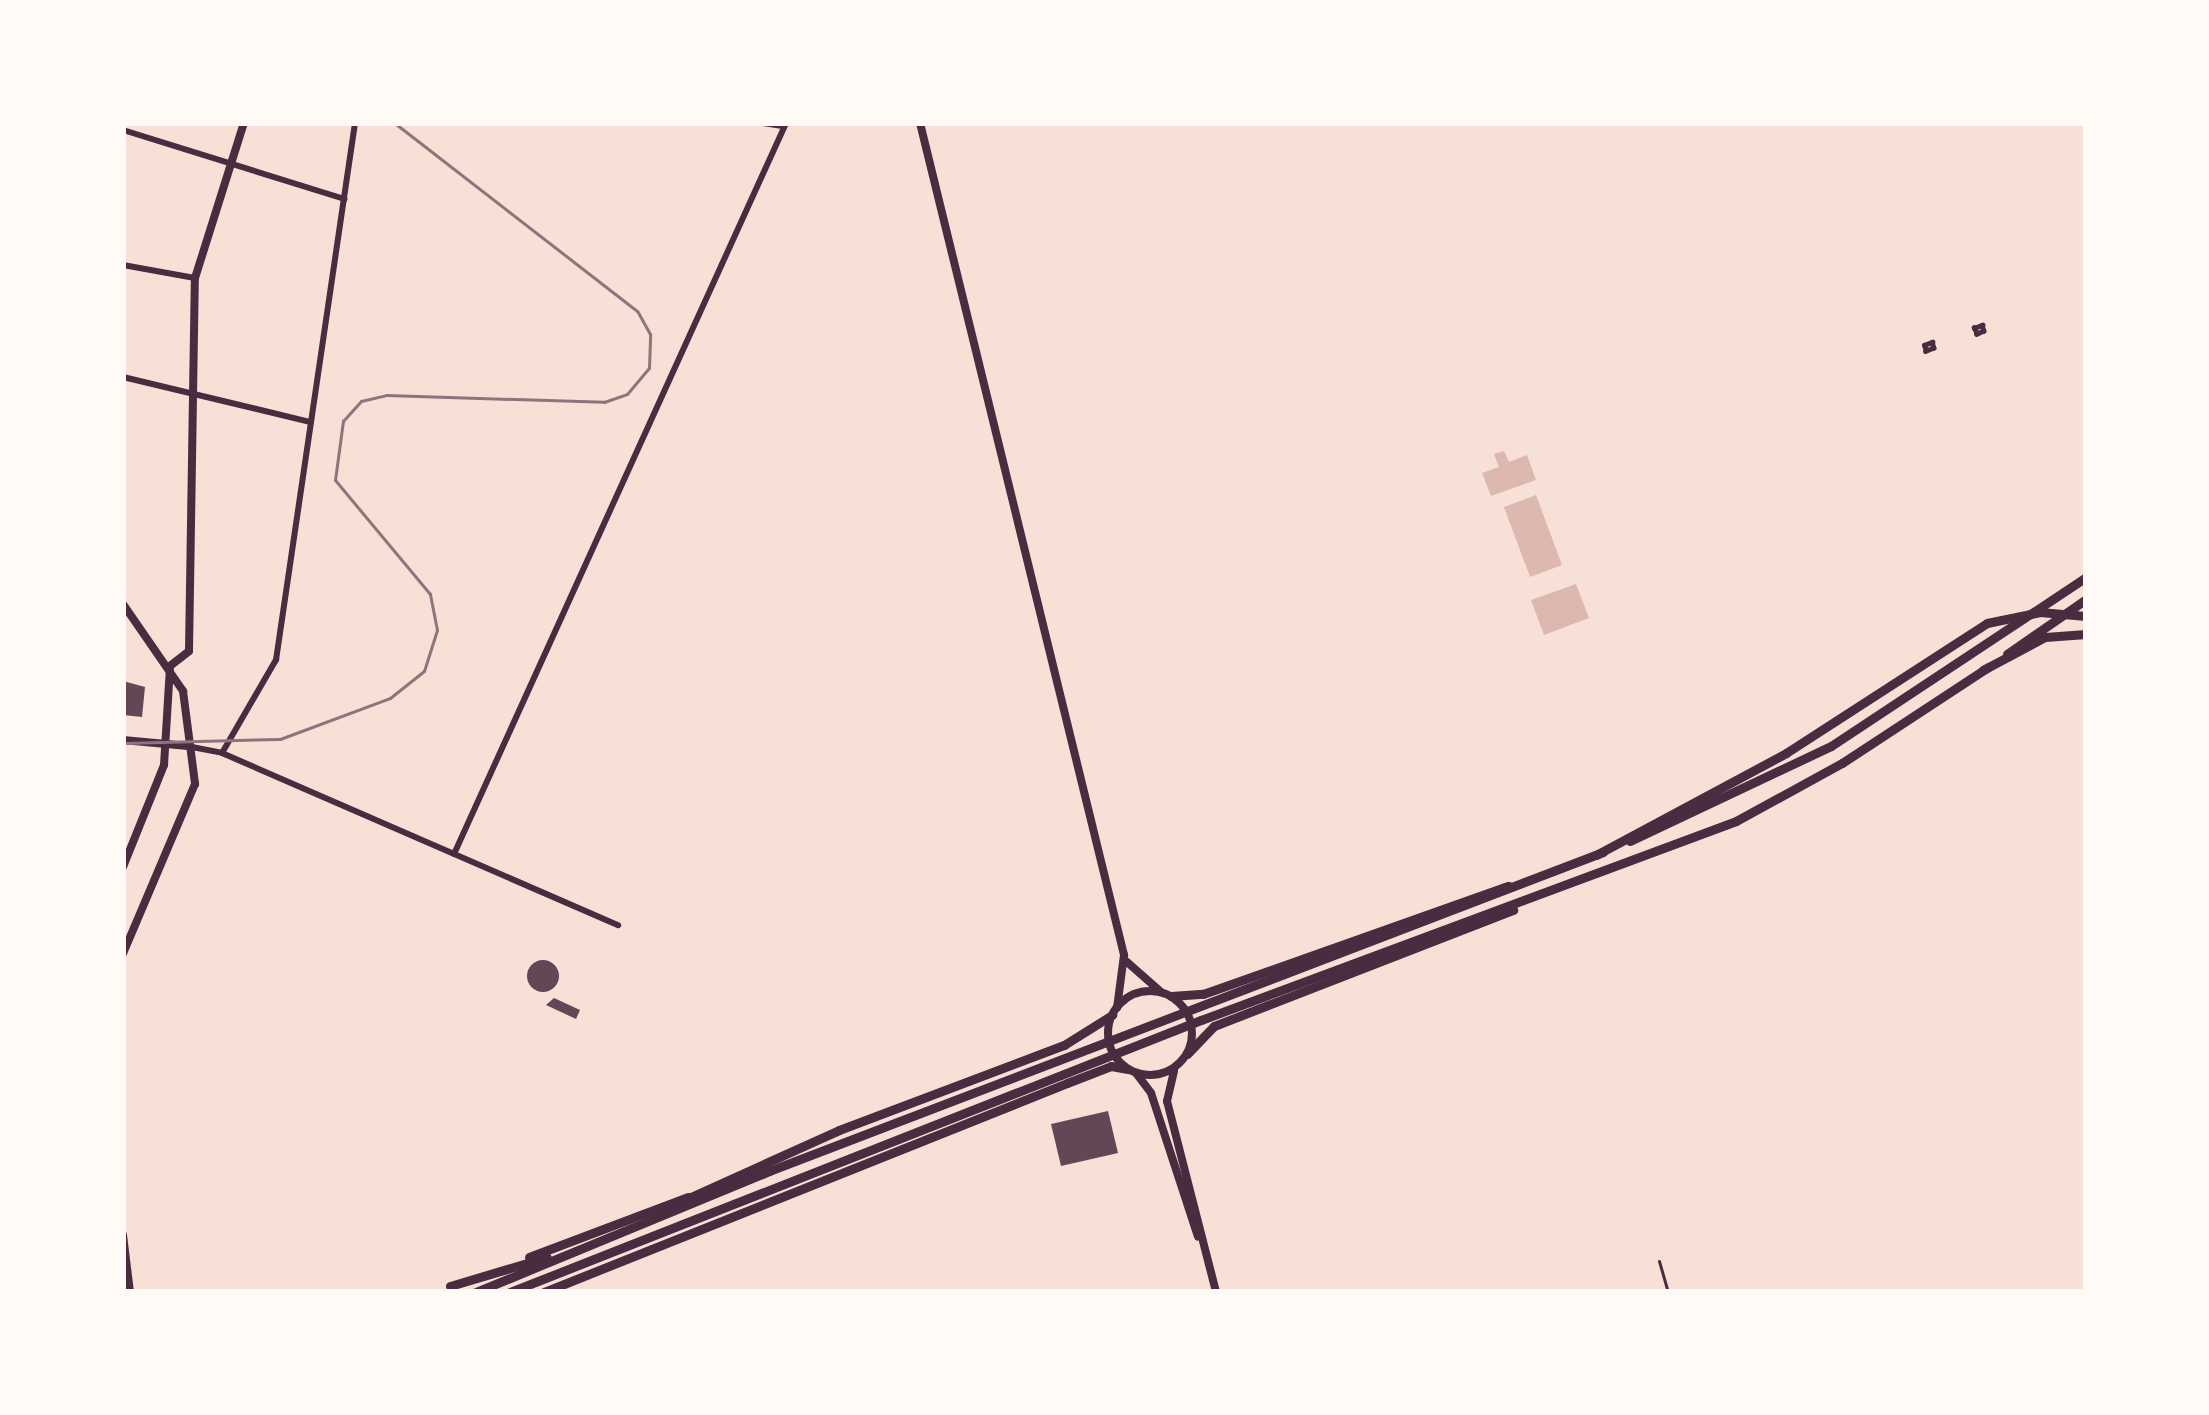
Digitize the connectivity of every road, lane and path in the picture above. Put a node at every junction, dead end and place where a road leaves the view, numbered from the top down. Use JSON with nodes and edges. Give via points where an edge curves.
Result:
{"nodes":[{"id":1,"x":244,"y":123,"type":"edge"},
{"id":2,"x":355,"y":123,"type":"edge"},
{"id":3,"x":763,"y":123,"type":"edge"},
{"id":4,"x":920,"y":123,"type":"edge"},
{"id":5,"x":785,"y":125,"type":"edge"},
{"id":6,"x":123,"y":130,"type":"edge"},
{"id":7,"x":232,"y":161,"type":"junction"},
{"id":8,"x":344,"y":199,"type":"junction"},
{"id":9,"x":123,"y":265,"type":"edge"},
{"id":10,"x":195,"y":278,"type":"junction"},
{"id":11,"x":123,"y":377,"type":"edge"},
{"id":12,"x":192,"y":394,"type":"junction"},
{"id":13,"x":311,"y":422,"type":"junction"},
{"id":14,"x":2086,"y":577,"type":"edge"},
{"id":15,"x":2086,"y":598,"type":"edge"},
{"id":16,"x":123,"y":604,"type":"edge"},
{"id":17,"x":2086,"y":616,"type":"edge"},
{"id":18,"x":2086,"y":634,"type":"edge"},
{"id":19,"x":170,"y":666,"type":"junction"},
{"id":20,"x":1983,"y":670,"type":"junction"},
{"id":21,"x":123,"y":740,"type":"edge"},
{"id":22,"x":167,"y":742,"type":"junction"},
{"id":23,"x":188,"y":746,"type":"junction"},
{"id":24,"x":222,"y":753,"type":"junction"},
{"id":25,"x":454,"y":854,"type":"junction"},
{"id":26,"x":1596,"y":855,"type":"junction"},
{"id":27,"x":123,"y":867,"type":"edge"},
{"id":28,"x":1525,"y":884,"type":"junction"},
{"id":29,"x":1530,"y":900,"type":"junction"},
{"id":30,"x":618,"y":925,"type":"dead end"},
{"id":31,"x":123,"y":954,"type":"edge"},
{"id":32,"x":1124,"y":955,"type":"junction"},
{"id":33,"x":1166,"y":994,"type":"junction"},
{"id":34,"x":1114,"y":1011,"type":"junction"},
{"id":35,"x":1187,"y":1054,"type":"junction"},
{"id":36,"x":1178,"y":1065,"type":"junction"},
{"id":37,"x":1131,"y":1071,"type":"junction"},
{"id":38,"x":699,"y":1193,"type":"junction"},
{"id":39,"x":710,"y":1223,"type":"junction"},
{"id":40,"x":123,"y":1235,"type":"edge"},
{"id":41,"x":604,"y":1241,"type":"junction"},
{"id":42,"x":610,"y":1253,"type":"junction"},
{"id":43,"x":1208,"y":1259,"type":"junction"},
{"id":44,"x":1659,"y":1261,"type":"dead end"},
{"id":45,"x":450,"y":1286,"type":"junction"},
{"id":46,"x":130,"y":1292,"type":"edge"},
{"id":47,"x":434,"y":1292,"type":"edge"},
{"id":48,"x":476,"y":1292,"type":"edge"},
{"id":49,"x":510,"y":1292,"type":"edge"},
{"id":50,"x":529,"y":1292,"type":"edge"},
{"id":51,"x":544,"y":1292,"type":"edge"},
{"id":52,"x":1216,"y":1292,"type":"edge"},
{"id":53,"x":1668,"y":1292,"type":"edge"}],
"edges":[{"from":1,"to":7,"type":"street"},
{"from":2,"to":8,"type":"street"},
{"from":3,"to":5,"type":"street"},
{"from":4,"to":32,"type":"street"},
{"from":5,"to":25,"type":"street"},
{"from":6,"to":7,"type":"street"},
{"from":7,"to":8,"type":"street"},
{"from":7,"to":10,"type":"street"},
{"from":8,"to":13,"type":"street"},
{"from":9,"to":10,"type":"street"},
{"from":10,"to":12,"type":"street"},
{"from":11,"to":12,"type":"street"},
{"from":12,"to":13,"type":"street"},
{"from":12,"to":19,"type":"street","via":[[189,651]]},
{"from":13,"to":24,"type":"street","via":[[276,660]]},
{"from":14,"to":26,"type":"main road","via":[[1775,778]]},
{"from":15,"to":20,"type":"main road"},
{"from":16,"to":19,"type":"street"},
{"from":17,"to":26,"type":"main road","via":[[2040,612],[1974,631],[1786,753]]},
{"from":18,"to":20,"type":"main road","via":[[2045,638]]},
{"from":19,"to":22,"type":"street"},
{"from":19,"to":23,"type":"street","via":[[183,691]]},
{"from":20,"to":29,"type":"main road","via":[[1787,796]]},
{"from":21,"to":22,"type":"street"},
{"from":22,"to":23,"type":"street"},
{"from":22,"to":27,"type":"street"},
{"from":23,"to":24,"type":"street"},
{"from":23,"to":31,"type":"street","via":[[195,784]]},
{"from":24,"to":25,"type":"street"},
{"from":25,"to":30,"type":"street"},
{"from":26,"to":28,"type":"main road"},
{"from":28,"to":33,"type":"main road","via":[[1376,928],[1191,998]]},
{"from":28,"to":41,"type":"main road"},
{"from":29,"to":35,"type":"main road","via":[[1424,950],[1214,1026]]},
{"from":29,"to":42,"type":"main road"},
{"from":32,"to":33,"type":"street"},
{"from":32,"to":34,"type":"street"},
{"from":33,"to":34,"type":"street","via":[[1137,993]]},
{"from":33,"to":35,"type":"street","via":[[1183,1006],[1192,1030]]},
{"from":34,"to":37,"type":"street","via":[[1108,1034]]},
{"from":34,"to":38,"type":"main road","via":[[1064,1045]]},
{"from":35,"to":36,"type":"street"},
{"from":36,"to":37,"type":"street","via":[[1159,1075]]},
{"from":36,"to":43,"type":"street","via":[[1167,1101]]},
{"from":37,"to":39,"type":"main road","via":[[1109,1067]]},
{"from":37,"to":43,"type":"street","via":[[1151,1093]]},
{"from":38,"to":41,"type":"main road"},
{"from":38,"to":45,"type":"main road"},
{"from":39,"to":42,"type":"main road"},
{"from":39,"to":51,"type":"main road"},
{"from":40,"to":46,"type":"street"},
{"from":41,"to":45,"type":"main road"},
{"from":41,"to":48,"type":"main road"},
{"from":42,"to":49,"type":"main road"},
{"from":42,"to":50,"type":"main road"},
{"from":43,"to":52,"type":"street"},
{"from":44,"to":53,"type":"path"},
{"from":45,"to":47,"type":"main road"}]}
